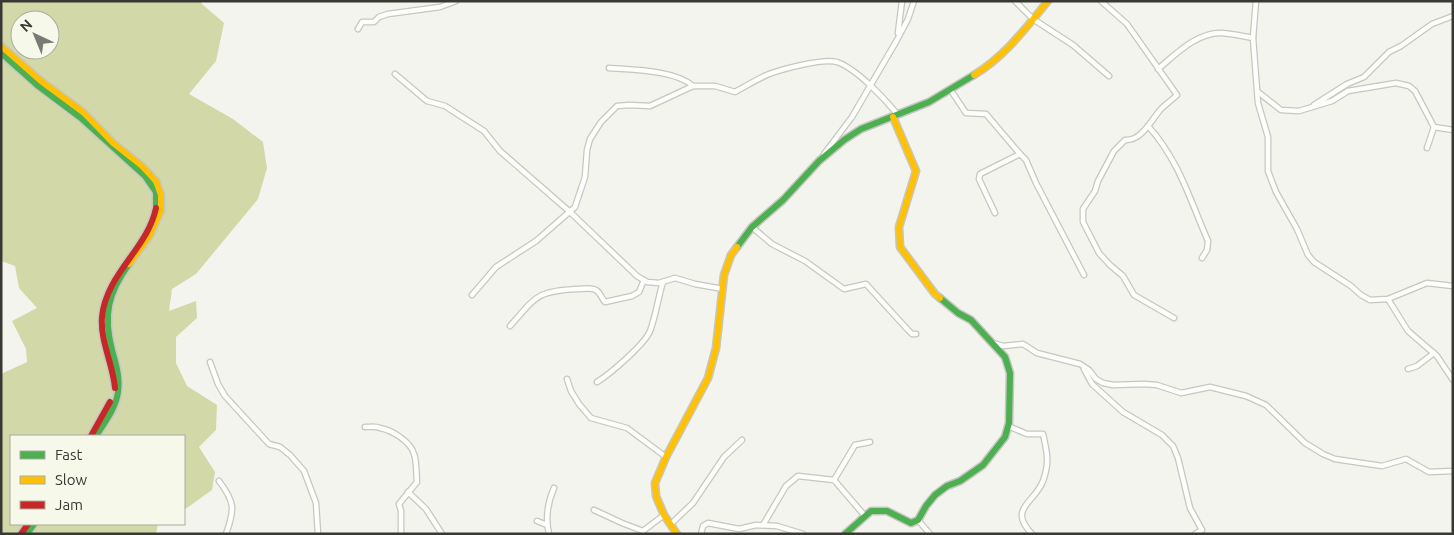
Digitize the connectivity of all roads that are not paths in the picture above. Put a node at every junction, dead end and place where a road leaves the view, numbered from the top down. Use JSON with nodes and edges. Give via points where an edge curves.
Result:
{"nodes":[{"id":1,"x":456,"y":1,"type":"edge"},
{"id":2,"x":902,"y":1,"type":"edge"},
{"id":3,"x":914,"y":1,"type":"edge"},
{"id":4,"x":1015,"y":1,"type":"edge"},
{"id":5,"x":1048,"y":1,"type":"edge"},
{"id":6,"x":1100,"y":1,"type":"edge"},
{"id":7,"x":1256,"y":1,"type":"edge"},
{"id":8,"x":1453,"y":16,"type":"edge"},
{"id":9,"x":1033,"y":19,"type":"junction"},
{"id":10,"x":358,"y":29,"type":"dead end"},
{"id":11,"x":1253,"y":38,"type":"junction"},
{"id":12,"x":897,"y":40,"type":"junction"},
{"id":13,"x":1,"y":46,"type":"edge"},
{"id":14,"x":1,"y":53,"type":"edge"},
{"id":15,"x":609,"y":68,"type":"dead end"},
{"id":16,"x":1158,"y":69,"type":"junction"},
{"id":17,"x":395,"y":74,"type":"dead end"},
{"id":18,"x":1109,"y":76,"type":"dead end"},
{"id":19,"x":693,"y":86,"type":"junction"},
{"id":20,"x":869,"y":86,"type":"junction"},
{"id":21,"x":950,"y":89,"type":"junction"},
{"id":22,"x":1258,"y":92,"type":"junction"},
{"id":23,"x":1313,"y":107,"type":"junction"},
{"id":24,"x":896,"y":116,"type":"junction"},
{"id":25,"x":1148,"y":126,"type":"junction"},
{"id":26,"x":1434,"y":127,"type":"junction"},
{"id":27,"x":1453,"y":130,"type":"edge"},
{"id":28,"x":1427,"y":148,"type":"dead end"},
{"id":29,"x":1020,"y":154,"type":"junction"},
{"id":30,"x":819,"y":161,"type":"junction"},
{"id":31,"x":570,"y":212,"type":"junction"},
{"id":32,"x":995,"y":213,"type":"dead end"},
{"id":33,"x":752,"y":227,"type":"junction"},
{"id":34,"x":1202,"y":258,"type":"dead end"},
{"id":35,"x":1084,"y":275,"type":"dead end"},
{"id":36,"x":644,"y":280,"type":"junction"},
{"id":37,"x":663,"y":282,"type":"junction"},
{"id":38,"x":1453,"y":286,"type":"edge"},
{"id":39,"x":723,"y":289,"type":"junction"},
{"id":40,"x":472,"y":295,"type":"dead end"},
{"id":41,"x":1388,"y":299,"type":"junction"},
{"id":42,"x":1174,"y":318,"type":"dead end"},
{"id":43,"x":510,"y":326,"type":"dead end"},
{"id":44,"x":916,"y":334,"type":"dead end"},
{"id":45,"x":992,"y":343,"type":"junction"},
{"id":46,"x":1434,"y":353,"type":"junction"},
{"id":47,"x":210,"y":362,"type":"dead end"},
{"id":48,"x":1080,"y":364,"type":"junction"},
{"id":49,"x":1408,"y":369,"type":"dead end"},
{"id":50,"x":567,"y":378,"type":"dead end"},
{"id":51,"x":1453,"y":380,"type":"edge"},
{"id":52,"x":597,"y":382,"type":"dead end"},
{"id":53,"x":1008,"y":426,"type":"junction"},
{"id":54,"x":364,"y":427,"type":"dead end"},
{"id":55,"x":92,"y":435,"type":"edge"},
{"id":56,"x":97,"y":435,"type":"edge"},
{"id":57,"x":742,"y":440,"type":"dead end"},
{"id":58,"x":870,"y":442,"type":"dead end"},
{"id":59,"x":666,"y":457,"type":"junction"},
{"id":60,"x":1453,"y":471,"type":"edge"},
{"id":61,"x":834,"y":480,"type":"junction"},
{"id":62,"x":219,"y":481,"type":"dead end"},
{"id":63,"x":554,"y":488,"type":"dead end"},
{"id":64,"x":408,"y":492,"type":"junction"},
{"id":65,"x":594,"y":510,"type":"dead end"},
{"id":66,"x":664,"y":515,"type":"junction"},
{"id":67,"x":865,"y":516,"type":"junction"},
{"id":68,"x":918,"y":520,"type":"junction"},
{"id":69,"x":537,"y":521,"type":"dead end"},
{"id":70,"x":671,"y":524,"type":"junction"},
{"id":71,"x":547,"y":525,"type":"junction"},
{"id":72,"x":763,"y":525,"type":"junction"},
{"id":73,"x":226,"y":534,"type":"edge"},
{"id":74,"x":318,"y":534,"type":"edge"},
{"id":75,"x":401,"y":534,"type":"edge"},
{"id":76,"x":442,"y":534,"type":"edge"},
{"id":77,"x":548,"y":534,"type":"edge"},
{"id":78,"x":677,"y":534,"type":"edge"},
{"id":79,"x":701,"y":534,"type":"edge"},
{"id":80,"x":803,"y":534,"type":"edge"},
{"id":81,"x":845,"y":534,"type":"edge"},
{"id":82,"x":930,"y":534,"type":"edge"},
{"id":83,"x":1032,"y":534,"type":"edge"},
{"id":84,"x":1195,"y":534,"type":"edge"}],
"edges":[{"from":1,"to":10,"type":"street","via":[[440,7],[388,14],[374,22],[362,22]]},
{"from":2,"to":12,"type":"street"},
{"from":3,"to":12,"type":"street"},
{"from":4,"to":9,"type":"street"},
{"from":5,"to":9,"type":"street"},
{"from":6,"to":16,"type":"street","via":[[1127,24]]},
{"from":7,"to":11,"type":"street"},
{"from":8,"to":23,"type":"street","via":[[1432,24],[1389,52],[1364,76]]},
{"from":9,"to":18,"type":"street","via":[[1073,44]]},
{"from":9,"to":21,"type":"street","via":[[991,65]]},
{"from":11,"to":16,"type":"street","via":[[1221,33],[1205,35]]},
{"from":11,"to":22,"type":"street"},
{"from":12,"to":20,"type":"street"},
{"from":13,"to":56,"type":"street","via":[[79,109],[152,176],[160,189],[162,203],[158,219],[118,281],[108,306],[107,328],[119,384],[114,405]]},
{"from":14,"to":55,"type":"street","via":[[81,118],[145,176],[157,196],[151,222],[106,295],[102,314],[103,340],[115,389]]},
{"from":15,"to":19,"type":"street","via":[[656,73],[686,80]]},
{"from":16,"to":25,"type":"street","via":[[1176,95]]},
{"from":17,"to":31,"type":"street","via":[[427,101],[445,106],[484,131],[500,151]]},
{"from":19,"to":20,"type":"street","via":[[715,86],[735,92],[769,74],[816,62],[836,62]]},
{"from":19,"to":31,"type":"street","via":[[650,106],[617,106],[601,122],[590,139],[585,177],[575,207]]},
{"from":20,"to":24,"type":"street","via":[[884,98]]},
{"from":20,"to":30,"type":"street","via":[[852,117]]},
{"from":21,"to":24,"type":"street"},
{"from":21,"to":29,"type":"street","via":[[966,113],[986,114]]},
{"from":22,"to":23,"type":"street","via":[[1281,110],[1299,111]]},
{"from":22,"to":41,"type":"street","via":[[1268,137],[1268,171],[1308,255],[1370,300]]},
{"from":23,"to":26,"type":"street","via":[[1348,91],[1396,83],[1415,91]]},
{"from":24,"to":30,"type":"street","via":[[861,129]]},
{"from":24,"to":45,"type":"street","via":[[916,170],[900,227],[900,247],[935,294],[971,320]]},
{"from":25,"to":34,"type":"street","via":[[1181,173],[1208,241]]},
{"from":25,"to":42,"type":"street","via":[[1140,135],[1125,140],[1114,151],[1083,209],[1082,222],[1099,253],[1123,276],[1134,295]]},
{"from":26,"to":27,"type":"street"},
{"from":26,"to":28,"type":"street"},
{"from":29,"to":32,"type":"street","via":[[980,174],[979,179]]},
{"from":29,"to":35,"type":"street"},
{"from":30,"to":33,"type":"street","via":[[783,200]]},
{"from":31,"to":36,"type":"street"},
{"from":31,"to":40,"type":"street","via":[[536,241],[496,267]]},
{"from":33,"to":39,"type":"street","via":[[731,255]]},
{"from":33,"to":44,"type":"street","via":[[772,244],[804,261],[844,289],[866,284],[908,330]]},
{"from":36,"to":37,"type":"street"},
{"from":36,"to":43,"type":"street","via":[[639,292],[632,296],[605,302],[594,288],[554,290],[537,296]]},
{"from":37,"to":39,"type":"street","via":[[675,278]]},
{"from":37,"to":52,"type":"street","via":[[649,333],[614,370]]},
{"from":38,"to":41,"type":"street","via":[[1427,283]]},
{"from":39,"to":59,"type":"street","via":[[716,348],[708,378]]},
{"from":41,"to":46,"type":"street","via":[[1408,331]]},
{"from":45,"to":48,"type":"street","via":[[1003,346],[1023,344],[1037,353]]},
{"from":45,"to":53,"type":"street","via":[[1005,357],[1010,373]]},
{"from":46,"to":49,"type":"street"},
{"from":46,"to":51,"type":"street"},
{"from":47,"to":74,"type":"street","via":[[226,396],[269,444],[280,447],[304,470],[316,503]]},
{"from":48,"to":60,"type":"street","via":[[1096,379],[1113,385],[1157,385],[1181,393],[1210,387],[1246,396],[1266,405],[1305,442],[1335,459],[1382,466],[1406,459],[1429,472]]},
{"from":48,"to":84,"type":"street","via":[[1092,384],[1123,412],[1162,435],[1173,446],[1190,508],[1202,530]]},
{"from":50,"to":59,"type":"street","via":[[578,404],[591,418],[627,428]]},
{"from":53,"to":68,"type":"street","via":[[1005,438],[983,465],[936,495]]},
{"from":53,"to":83,"type":"street","via":[[1027,434],[1044,434],[1049,461],[1043,483],[1021,516],[1023,525]]},
{"from":54,"to":64,"type":"street","via":[[387,430],[400,437],[414,453],[417,482]]},
{"from":57,"to":70,"type":"street","via":[[724,457],[693,503]]},
{"from":58,"to":61,"type":"street","via":[[855,445]]},
{"from":59,"to":66,"type":"street","via":[[655,483],[656,496]]},
{"from":61,"to":67,"type":"street"},
{"from":61,"to":72,"type":"street","via":[[798,476],[786,486]]},
{"from":62,"to":73,"type":"street","via":[[233,505]]},
{"from":63,"to":71,"type":"street"},
{"from":64,"to":75,"type":"street","via":[[400,504]]},
{"from":64,"to":76,"type":"street","via":[[426,509]]},
{"from":65,"to":66,"type":"street","via":[[643,531]]},
{"from":66,"to":70,"type":"street"},
{"from":67,"to":68,"type":"street","via":[[876,510],[893,513],[910,523]]},
{"from":67,"to":81,"type":"street"},
{"from":68,"to":82,"type":"street"},
{"from":69,"to":71,"type":"street"},
{"from":70,"to":78,"type":"street"},
{"from":71,"to":77,"type":"street"},
{"from":72,"to":79,"type":"street","via":[[739,529],[708,523],[703,526]]},
{"from":72,"to":80,"type":"street"}]}
